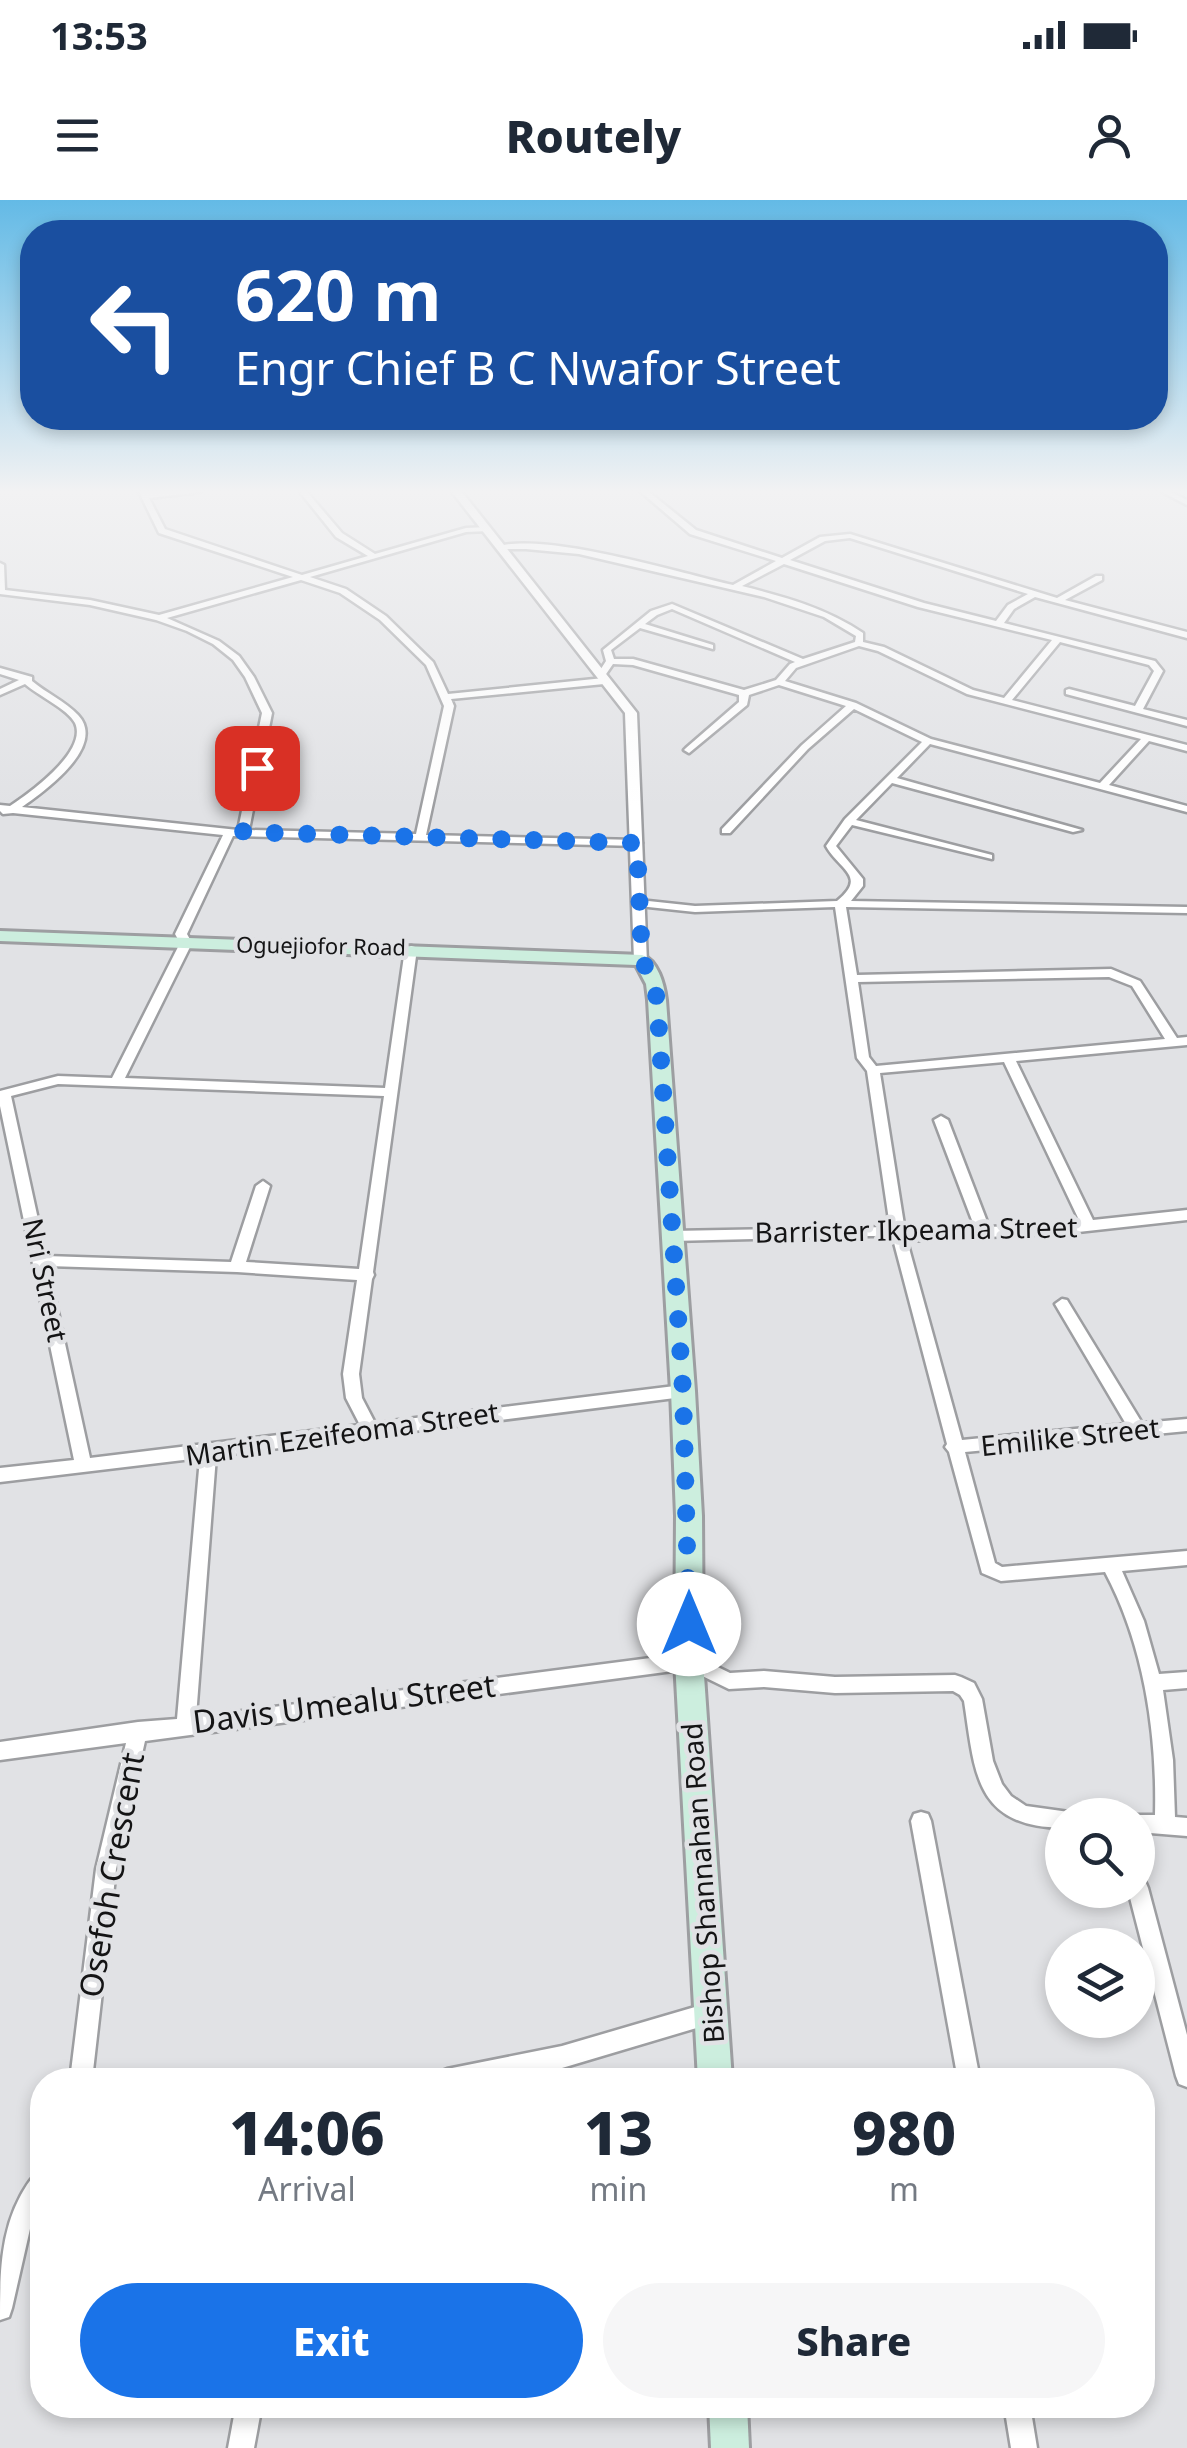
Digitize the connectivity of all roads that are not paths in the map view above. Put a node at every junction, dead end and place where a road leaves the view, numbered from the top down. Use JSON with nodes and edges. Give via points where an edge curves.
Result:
{"nodes":[{"id":1,"x":44,"y":597,"type":"edge"},
{"id":2,"x":235,"y":597,"type":"edge"},
{"id":3,"x":352,"y":597,"type":"edge"},
{"id":4,"x":540,"y":597,"type":"edge"},
{"id":5,"x":766,"y":597,"type":"edge"},
{"id":6,"x":903,"y":597,"type":"edge"},
{"id":7,"x":1029,"y":597,"type":"edge"},
{"id":8,"x":1044,"y":597,"type":"edge"},
{"id":9,"x":1065,"y":597,"type":"edge"},
{"id":10,"x":1058,"y":601,"type":"junction"},
{"id":11,"x":156,"y":618,"type":"junction"},
{"id":12,"x":639,"y":625,"type":"junction"},
{"id":13,"x":998,"y":625,"type":"junction"},
{"id":14,"x":1187,"y":634,"type":"edge"},
{"id":15,"x":1056,"y":640,"type":"junction"},
{"id":16,"x":858,"y":643,"type":"junction"},
{"id":17,"x":577,"y":644,"type":"junction"},
{"id":18,"x":710,"y":647,"type":"dead end"},
{"id":19,"x":608,"y":656,"type":"junction"},
{"id":20,"x":802,"y":662,"type":"junction"},
{"id":21,"x":0,"y":671,"type":"edge"},
{"id":22,"x":602,"y":678,"type":"junction"},
{"id":23,"x":29,"y":679,"type":"junction"},
{"id":24,"x":780,"y":682,"type":"junction"},
{"id":25,"x":0,"y":692,"type":"edge"},
{"id":26,"x":1068,"y":692,"type":"dead end"},
{"id":27,"x":744,"y":694,"type":"junction"},
{"id":28,"x":444,"y":697,"type":"junction"},
{"id":29,"x":1005,"y":702,"type":"junction"},
{"id":30,"x":853,"y":705,"type":"junction"},
{"id":31,"x":1138,"y":709,"type":"junction"},
{"id":32,"x":1187,"y":724,"type":"edge"},
{"id":33,"x":1146,"y":738,"type":"junction"},
{"id":34,"x":928,"y":741,"type":"junction"},
{"id":35,"x":1187,"y":748,"type":"edge"},
{"id":36,"x":689,"y":750,"type":"dead end"},
{"id":37,"x":890,"y":779,"type":"junction"},
{"id":38,"x":1103,"y":786,"type":"junction"},
{"id":39,"x":1187,"y":809,"type":"edge"},
{"id":40,"x":2,"y":811,"type":"edge"},
{"id":41,"x":850,"y":821,"type":"junction"},
{"id":42,"x":1078,"y":830,"type":"dead end"},
{"id":43,"x":726,"y":831,"type":"dead end"},
{"id":44,"x":243,"y":832,"type":"junction"},
{"id":45,"x":229,"y":833,"type":"junction"},
{"id":46,"x":421,"y":836,"type":"junction"},
{"id":47,"x":632,"y":844,"type":"junction"},
{"id":48,"x":988,"y":857,"type":"dead end"},
{"id":49,"x":639,"y":904,"type":"junction"},
{"id":50,"x":840,"y":904,"type":"junction"},
{"id":51,"x":1187,"y":910,"type":"edge"},
{"id":52,"x":0,"y":936,"type":"edge"},
{"id":53,"x":186,"y":943,"type":"junction"},
{"id":54,"x":411,"y":948,"type":"junction"},
{"id":55,"x":642,"y":960,"type":"junction"},
{"id":56,"x":852,"y":979,"type":"junction"},
{"id":57,"x":1180,"y":1042,"type":"edge"},
{"id":58,"x":1009,"y":1058,"type":"junction"},
{"id":59,"x":873,"y":1070,"type":"junction"},
{"id":60,"x":117,"y":1081,"type":"junction"},
{"id":61,"x":389,"y":1092,"type":"junction"},
{"id":62,"x":2,"y":1094,"type":"edge"},
{"id":63,"x":941,"y":1120,"type":"dead end"},
{"id":64,"x":263,"y":1186,"type":"dead end"},
{"id":65,"x":1187,"y":1215,"type":"edge"},
{"id":66,"x":1089,"y":1226,"type":"junction"},
{"id":67,"x":984,"y":1232,"type":"junction"},
{"id":68,"x":672,"y":1236,"type":"junction"},
{"id":69,"x":898,"y":1236,"type":"junction"},
{"id":70,"x":41,"y":1262,"type":"junction"},
{"id":71,"x":237,"y":1267,"type":"junction"},
{"id":72,"x":366,"y":1275,"type":"junction"},
{"id":73,"x":1062,"y":1304,"type":"dead end"},
{"id":74,"x":683,"y":1391,"type":"junction"},
{"id":75,"x":1187,"y":1425,"type":"edge"},
{"id":76,"x":370,"y":1428,"type":"junction"},
{"id":77,"x":1138,"y":1429,"type":"junction"},
{"id":78,"x":954,"y":1447,"type":"junction"},
{"id":79,"x":208,"y":1454,"type":"junction"},
{"id":80,"x":83,"y":1466,"type":"junction"},
{"id":81,"x":0,"y":1476,"type":"edge"},
{"id":82,"x":1187,"y":1558,"type":"edge"},
{"id":83,"x":1109,"y":1564,"type":"junction"},
{"id":84,"x":689,"y":1661,"type":"junction"},
{"id":85,"x":1187,"y":1680,"type":"edge"},
{"id":86,"x":1151,"y":1683,"type":"junction"},
{"id":87,"x":186,"y":1724,"type":"junction"},
{"id":88,"x":138,"y":1731,"type":"junction"},
{"id":89,"x":0,"y":1751,"type":"edge"},
{"id":90,"x":1045,"y":1819,"type":"edge"},
{"id":91,"x":920,"y":1821,"type":"dead end"},
{"id":92,"x":1155,"y":1823,"type":"edge"},
{"id":93,"x":1165,"y":1823,"type":"junction"},
{"id":94,"x":1187,"y":1826,"type":"edge"},
{"id":95,"x":1143,"y":1908,"type":"edge"},
{"id":96,"x":712,"y":2013,"type":"junction"},
{"id":97,"x":82,"y":2068,"type":"edge"},
{"id":98,"x":507,"y":2068,"type":"edge"},
{"id":99,"x":714,"y":2068,"type":"edge"},
{"id":100,"x":967,"y":2068,"type":"edge"},
{"id":101,"x":1187,"y":2076,"type":"edge"},
{"id":102,"x":30,"y":2202,"type":"edge"},
{"id":103,"x":0,"y":2308,"type":"edge"},
{"id":104,"x":247,"y":2418,"type":"edge"},
{"id":105,"x":729,"y":2418,"type":"edge"},
{"id":106,"x":1019,"y":2418,"type":"edge"},
{"id":107,"x":241,"y":2448,"type":"edge"},
{"id":108,"x":730,"y":2448,"type":"edge"},
{"id":109,"x":1024,"y":2448,"type":"edge"}],
"edges":[{"from":1,"to":11,"type":"street"},
{"from":2,"to":11,"type":"street"},
{"from":3,"to":28,"type":"street","via":[[430,664]]},
{"from":4,"to":17,"type":"street","name":"Bishop Shannahan Road"},
{"from":5,"to":16,"type":"street","via":[[832,618],[860,635]]},
{"from":6,"to":13,"type":"street"},
{"from":7,"to":13,"type":"street"},
{"from":8,"to":10,"type":"street"},
{"from":9,"to":10,"type":"street"},
{"from":10,"to":14,"type":"street"},
{"from":11,"to":44,"type":"street","via":[[236,657],[267,712]]},
{"from":12,"to":18,"type":"street"},
{"from":12,"to":19,"type":"street"},
{"from":12,"to":20,"type":"street","via":[[663,608],[680,608]]},
{"from":13,"to":15,"type":"street"},
{"from":15,"to":29,"type":"street"},
{"from":15,"to":31,"type":"street","via":[[1157,667]]},
{"from":16,"to":20,"type":"street"},
{"from":16,"to":29,"type":"street"},
{"from":17,"to":19,"type":"street"},
{"from":17,"to":22,"type":"street","name":"Bishop Shannahan Road"},
{"from":19,"to":22,"type":"street"},
{"from":19,"to":27,"type":"street"},
{"from":20,"to":24,"type":"street"},
{"from":21,"to":23,"type":"street"},
{"from":22,"to":28,"type":"street"},
{"from":22,"to":47,"type":"street","name":"Bishop Shannahan Road","via":[[631,713]]},
{"from":23,"to":25,"type":"street"},
{"from":23,"to":40,"type":"street","via":[[75,716],[82,740],[54,777]]},
{"from":24,"to":27,"type":"street"},
{"from":24,"to":30,"type":"street"},
{"from":26,"to":31,"type":"street"},
{"from":27,"to":36,"type":"street","via":[[744,703]]},
{"from":28,"to":46,"type":"street","via":[[447,723]]},
{"from":29,"to":33,"type":"street"},
{"from":30,"to":34,"type":"street"},
{"from":30,"to":43,"type":"street"},
{"from":31,"to":32,"type":"street"},
{"from":33,"to":35,"type":"street"},
{"from":33,"to":38,"type":"street"},
{"from":34,"to":37,"type":"street"},
{"from":34,"to":38,"type":"street"},
{"from":37,"to":41,"type":"street"},
{"from":37,"to":42,"type":"street"},
{"from":38,"to":39,"type":"street"},
{"from":40,"to":45,"type":"street"},
{"from":41,"to":48,"type":"street"},
{"from":41,"to":50,"type":"street","via":[[830,850],[858,880]]},
{"from":44,"to":45,"type":"street"},
{"from":44,"to":46,"type":"street"},
{"from":45,"to":53,"type":"street","via":[[181,934]]},
{"from":46,"to":47,"type":"street"},
{"from":47,"to":49,"type":"street","name":"Bishop Shannahan Road"},
{"from":49,"to":50,"type":"street"},
{"from":49,"to":55,"type":"street","name":"Bishop Shannahan Road"},
{"from":50,"to":51,"type":"street"},
{"from":50,"to":56,"type":"street"},
{"from":52,"to":53,"type":"main road","name":"Oguejiofor Road"},
{"from":53,"to":54,"type":"main road","name":"Oguejiofor Road"},
{"from":53,"to":60,"type":"street"},
{"from":54,"to":55,"type":"main road","name":"Oguejiofor Road"},
{"from":54,"to":61,"type":"street"},
{"from":55,"to":68,"type":"main road","name":"Bishop Shannahan Road","via":[[657,1000]]},
{"from":56,"to":57,"type":"street","via":[[1110,973],[1136,984]]},
{"from":56,"to":59,"type":"street","via":[[863,1058]]},
{"from":57,"to":58,"type":"street"},
{"from":58,"to":59,"type":"street"},
{"from":58,"to":66,"type":"street"},
{"from":59,"to":69,"type":"street"},
{"from":60,"to":61,"type":"street"},
{"from":60,"to":62,"type":"street","via":[[58,1080]]},
{"from":61,"to":72,"type":"street"},
{"from":62,"to":70,"type":"street","name":"Nri Street"},
{"from":63,"to":67,"type":"street"},
{"from":64,"to":71,"type":"street"},
{"from":65,"to":66,"type":"street","name":"Barrister Ikpeama Street"},
{"from":66,"to":67,"type":"street","name":"Barrister Ikpeama Street"},
{"from":67,"to":69,"type":"street","name":"Barrister Ikpeama Street"},
{"from":68,"to":69,"type":"street","name":"Barrister Ikpeama Street"},
{"from":68,"to":74,"type":"main road","name":"Bishop Shannahan Road"},
{"from":69,"to":78,"type":"street"},
{"from":70,"to":71,"type":"street"},
{"from":70,"to":80,"type":"street","name":"Nri Street"},
{"from":71,"to":72,"type":"street"},
{"from":72,"to":76,"type":"street","via":[[351,1374],[354,1398]]},
{"from":73,"to":77,"type":"street"},
{"from":74,"to":76,"type":"street","name":"Martin Ezeifeoma Street"},
{"from":74,"to":84,"type":"main road","name":"Bishop Shannahan Road"},
{"from":75,"to":77,"type":"street","name":"Emilike Street"},
{"from":76,"to":79,"type":"street","name":"Martin Ezeifeoma Street"},
{"from":77,"to":78,"type":"street","name":"Emilike Street"},
{"from":78,"to":83,"type":"street","via":[[988,1568],[1000,1574]]},
{"from":79,"to":80,"type":"street","name":"Martin Ezeifeoma Street"},
{"from":79,"to":87,"type":"street"},
{"from":80,"to":81,"type":"street","name":"Martin Ezeifeoma Street"},
{"from":82,"to":83,"type":"street"},
{"from":83,"to":86,"type":"street","via":[[1126,1590]]},
{"from":84,"to":87,"type":"street","name":"Davis Umealu Street"},
{"from":84,"to":90,"type":"street","via":[[729,1681],[955,1683],[973,1700],[990,1779],[1010,1810]]},
{"from":84,"to":96,"type":"main road","name":"Bishop Shannahan Road"},
{"from":85,"to":86,"type":"street"},
{"from":86,"to":93,"type":"street","via":[[1166,1776]]},
{"from":87,"to":88,"type":"street","name":"Davis Umealu Street"},
{"from":88,"to":89,"type":"street","name":"Davis Umealu Street"},
{"from":88,"to":97,"type":"street","name":"Osefoh Crescent","via":[[106,1870]]},
{"from":91,"to":100,"type":"street"},
{"from":92,"to":93,"type":"street"},
{"from":93,"to":94,"type":"street"},
{"from":95,"to":101,"type":"street"},
{"from":96,"to":98,"type":"street"},
{"from":96,"to":99,"type":"main road","name":"Bishop Shannahan Road"},
{"from":102,"to":103,"type":"street"},
{"from":104,"to":107,"type":"street"},
{"from":105,"to":108,"type":"main road"},
{"from":106,"to":109,"type":"street"}]}
